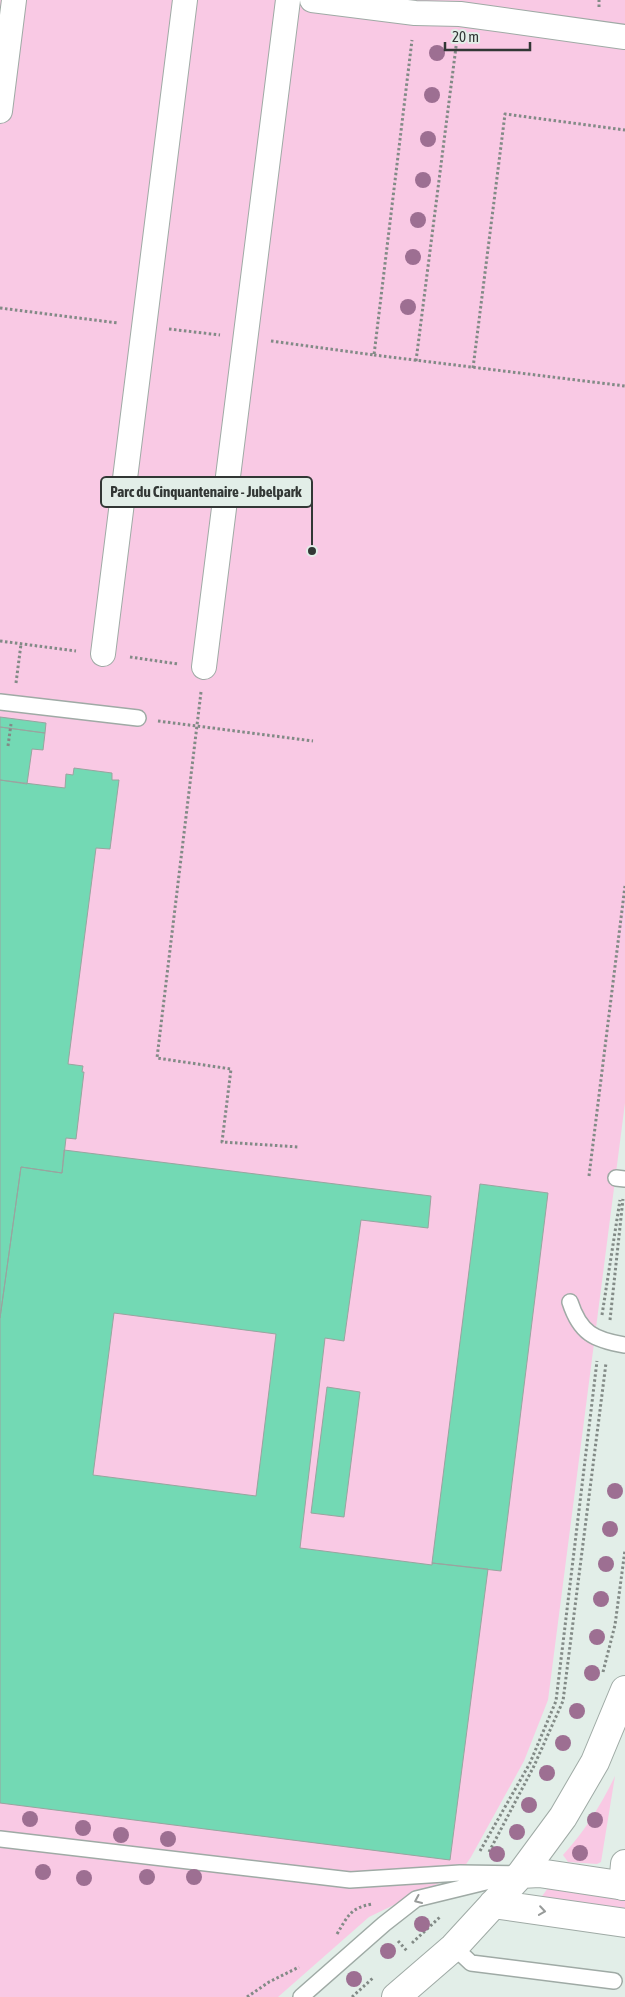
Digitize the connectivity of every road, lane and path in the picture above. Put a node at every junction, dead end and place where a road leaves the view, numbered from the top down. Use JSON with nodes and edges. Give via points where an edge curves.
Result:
{"nodes":[{"id":1,"x":14,"y":0,"type":"edge"},
{"id":2,"x":185,"y":0,"type":"edge"},
{"id":3,"x":288,"y":0,"type":"edge"},
{"id":4,"x":312,"y":0,"type":"edge"},
{"id":5,"x":415,"y":13,"type":"junction"},
{"id":6,"x":460,"y":14,"type":"junction"},
{"id":7,"x":625,"y":37,"type":"edge"},
{"id":8,"x":0,"y":111,"type":"edge"},
{"id":9,"x":625,"y":130,"type":"edge"},
{"id":10,"x":245,"y":338,"type":"junction"},
{"id":11,"x":374,"y":355,"type":"junction"},
{"id":12,"x":416,"y":361,"type":"junction"},
{"id":13,"x":473,"y":368,"type":"junction"},
{"id":14,"x":625,"y":386,"type":"edge"},
{"id":15,"x":20,"y":644,"type":"dead end"},
{"id":16,"x":103,"y":654,"type":"dead end"},
{"id":17,"x":204,"y":667,"type":"joint"},
{"id":18,"x":16,"y":685,"type":"dead end"},
{"id":19,"x":0,"y":702,"type":"edge"},
{"id":20,"x":138,"y":718,"type":"joint"},
{"id":21,"x":12,"y":719,"type":"dead end"},
{"id":22,"x":197,"y":726,"type":"junction"},
{"id":23,"x":313,"y":741,"type":"dead end"},
{"id":24,"x":8,"y":746,"type":"dead end"},
{"id":25,"x":625,"y":886,"type":"edge"},
{"id":26,"x":299,"y":1147,"type":"dead end"},
{"id":27,"x":589,"y":1176,"type":"dead end"},
{"id":28,"x":621,"y":1178,"type":"edge"},
{"id":29,"x":624,"y":1199,"type":"dead end"},
{"id":30,"x":570,"y":1302,"type":"dead end"},
{"id":31,"x":604,"y":1341,"type":"junction"},
{"id":32,"x":625,"y":1345,"type":"edge"},
{"id":33,"x":625,"y":1550,"type":"edge"},
{"id":34,"x":599,"y":1681,"type":"dead end"},
{"id":35,"x":624,"y":1698,"type":"edge"},
{"id":36,"x":0,"y":1839,"type":"edge"},
{"id":37,"x":478,"y":1872,"type":"junction"},
{"id":38,"x":521,"y":1874,"type":"junction"},
{"id":39,"x":624,"y":1879,"type":"edge"},
{"id":40,"x":462,"y":1880,"type":"junction"},
{"id":41,"x":494,"y":1904,"type":"junction"},
{"id":42,"x":625,"y":1923,"type":"edge"},
{"id":43,"x":395,"y":1937,"type":"dead end"},
{"id":44,"x":454,"y":1946,"type":"junction"},
{"id":45,"x":405,"y":1949,"type":"junction"},
{"id":46,"x":398,"y":1955,"type":"dead end"},
{"id":47,"x":410,"y":1955,"type":"dead end"},
{"id":48,"x":378,"y":1973,"type":"dead end"},
{"id":49,"x":614,"y":1981,"type":"dead end"},
{"id":50,"x":301,"y":1997,"type":"edge"},
{"id":51,"x":352,"y":1997,"type":"edge"},
{"id":52,"x":396,"y":1997,"type":"edge"}],
"edges":[{"from":1,"to":8,"type":"street"},
{"from":2,"to":16,"type":"street"},
{"from":3,"to":10,"type":"street"},
{"from":4,"to":5,"type":"street"},
{"from":5,"to":6,"type":"street"},
{"from":5,"to":11,"type":"path"},
{"from":6,"to":7,"type":"street"},
{"from":6,"to":12,"type":"path"},
{"from":9,"to":13,"type":"path","via":[[505,114]]},
{"from":10,"to":11,"type":"path"},
{"from":10,"to":17,"type":"street"},
{"from":11,"to":12,"type":"path"},
{"from":12,"to":13,"type":"path"},
{"from":13,"to":14,"type":"path"},
{"from":15,"to":18,"type":"path"},
{"from":17,"to":22,"type":"path"},
{"from":19,"to":20,"type":"lane"},
{"from":20,"to":22,"type":"path"},
{"from":21,"to":24,"type":"path"},
{"from":22,"to":23,"type":"path"},
{"from":22,"to":26,"type":"path","via":[[157,1058],[231,1069],[222,1142]]},
{"from":25,"to":27,"type":"path"},
{"from":28,"to":31,"type":"path"},
{"from":29,"to":31,"type":"path"},
{"from":30,"to":31,"type":"lane","via":[[578,1323]]},
{"from":31,"to":32,"type":"lane"},
{"from":31,"to":37,"type":"path","via":[[563,1701],[534,1766]]},
{"from":31,"to":40,"type":"path","via":[[556,1701],[530,1763]]},
{"from":33,"to":34,"type":"path","via":[[615,1625]]},
{"from":35,"to":38,"type":"street","via":[[595,1762],[563,1817]]},
{"from":36,"to":40,"type":"lane","via":[[350,1880]]},
{"from":37,"to":38,"type":"lane"},
{"from":37,"to":40,"type":"lane"},
{"from":38,"to":39,"type":"street"},
{"from":38,"to":40,"type":"lane"},
{"from":38,"to":41,"type":"street"},
{"from":40,"to":45,"type":"path","via":[[446,1912]]},
{"from":40,"to":50,"type":"lane","one_way":true,"via":[[416,1899]]},
{"from":41,"to":42,"type":"street","one_way":true},
{"from":41,"to":44,"type":"street"},
{"from":43,"to":45,"type":"path"},
{"from":44,"to":49,"type":"lane","via":[[471,1963]]},
{"from":44,"to":52,"type":"street"},
{"from":45,"to":46,"type":"path"},
{"from":45,"to":47,"type":"path"},
{"from":48,"to":51,"type":"path"}]}
